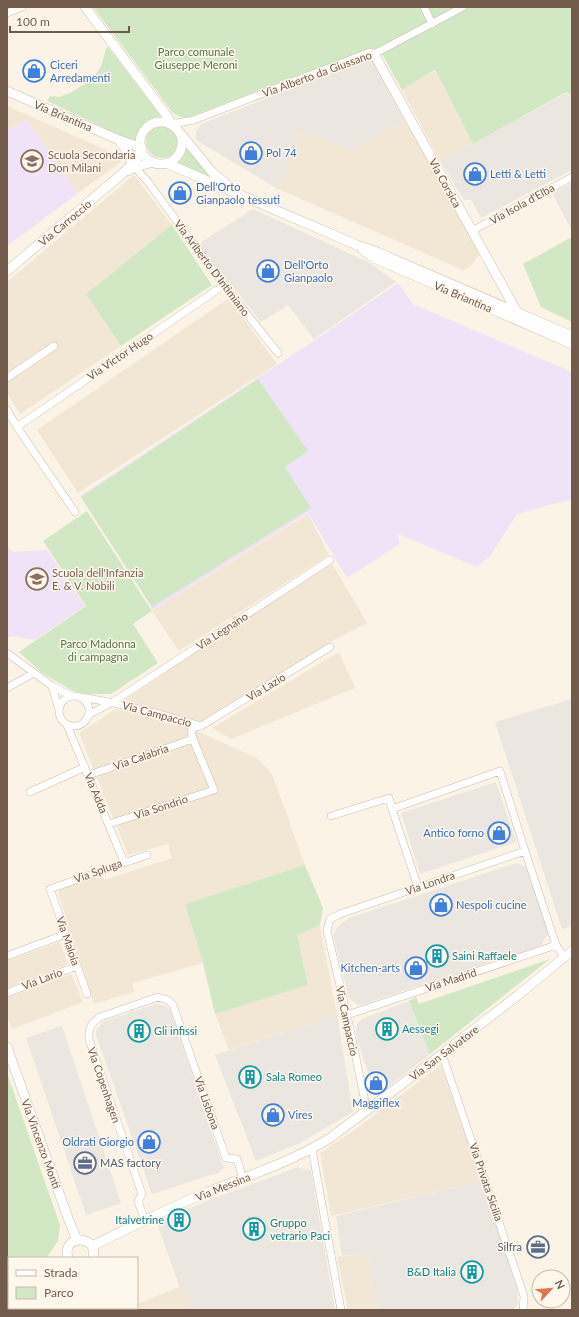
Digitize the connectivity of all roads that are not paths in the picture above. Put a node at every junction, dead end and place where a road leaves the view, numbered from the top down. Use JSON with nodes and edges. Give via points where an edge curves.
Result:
{"nodes":[{"id":1,"x":22,"y":7,"type":"edge"},
{"id":2,"x":85,"y":7,"type":"edge"},
{"id":3,"x":424,"y":7,"type":"edge"},
{"id":4,"x":462,"y":7,"type":"edge"},
{"id":5,"x":7,"y":13,"type":"edge"},
{"id":6,"x":432,"y":24,"type":"junction"},
{"id":7,"x":374,"y":54,"type":"junction"},
{"id":8,"x":7,"y":91,"type":"edge"},
{"id":9,"x":173,"y":126,"type":"junction"},
{"id":10,"x":119,"y":140,"type":"junction"},
{"id":11,"x":142,"y":148,"type":"junction"},
{"id":12,"x":150,"y":163,"type":"junction"},
{"id":13,"x":166,"y":163,"type":"junction"},
{"id":14,"x":134,"y":165,"type":"junction"},
{"id":15,"x":572,"y":176,"type":"edge"},
{"id":16,"x":148,"y":182,"type":"junction"},
{"id":17,"x":239,"y":194,"type":"junction"},
{"id":18,"x":472,"y":231,"type":"junction"},
{"id":19,"x":357,"y":245,"type":"junction"},
{"id":20,"x":7,"y":271,"type":"edge"},
{"id":21,"x":224,"y":285,"type":"junction"},
{"id":22,"x":517,"y":312,"type":"junction"},
{"id":23,"x":572,"y":336,"type":"edge"},
{"id":24,"x":572,"y":344,"type":"edge"},
{"id":25,"x":54,"y":346,"type":"dead end"},
{"id":26,"x":278,"y":353,"type":"dead end"},
{"id":27,"x":7,"y":378,"type":"edge"},
{"id":28,"x":7,"y":410,"type":"edge"},
{"id":29,"x":17,"y":427,"type":"junction"},
{"id":30,"x":75,"y":512,"type":"dead end"},
{"id":31,"x":330,"y":560,"type":"dead end"},
{"id":32,"x":330,"y":647,"type":"dead end"},
{"id":33,"x":7,"y":654,"type":"edge"},
{"id":34,"x":34,"y":672,"type":"junction"},
{"id":35,"x":52,"y":686,"type":"junction"},
{"id":36,"x":7,"y":688,"type":"edge"},
{"id":37,"x":76,"y":696,"type":"junction"},
{"id":38,"x":113,"y":702,"type":"junction"},
{"id":39,"x":59,"y":710,"type":"junction"},
{"id":40,"x":88,"y":715,"type":"junction"},
{"id":41,"x":67,"y":725,"type":"junction"},
{"id":42,"x":201,"y":726,"type":"junction"},
{"id":43,"x":193,"y":739,"type":"junction"},
{"id":44,"x":85,"y":767,"type":"junction"},
{"id":45,"x":89,"y":775,"type":"junction"},
{"id":46,"x":30,"y":792,"type":"dead end"},
{"id":47,"x":392,"y":809,"type":"junction"},
{"id":48,"x":332,"y":816,"type":"dead end"},
{"id":49,"x":109,"y":824,"type":"junction"},
{"id":50,"x":525,"y":851,"type":"junction"},
{"id":51,"x":147,"y":855,"type":"dead end"},
{"id":52,"x":124,"y":862,"type":"junction"},
{"id":53,"x":418,"y":888,"type":"junction"},
{"id":54,"x":50,"y":889,"type":"joint"},
{"id":55,"x":327,"y":931,"type":"joint"},
{"id":56,"x":66,"y":934,"type":"junction"},
{"id":57,"x":556,"y":945,"type":"junction"},
{"id":58,"x":572,"y":951,"type":"edge"},
{"id":59,"x":7,"y":956,"type":"edge"},
{"id":60,"x":564,"y":957,"type":"junction"},
{"id":61,"x":77,"y":966,"type":"junction"},
{"id":62,"x":7,"y":993,"type":"edge"},
{"id":63,"x":86,"y":994,"type":"dead end"},
{"id":64,"x":347,"y":1015,"type":"junction"},
{"id":65,"x":178,"y":1019,"type":"joint"},
{"id":66,"x":7,"y":1047,"type":"edge"},
{"id":67,"x":442,"y":1054,"type":"junction"},
{"id":68,"x":367,"y":1111,"type":"junction"},
{"id":69,"x":312,"y":1149,"type":"junction"},
{"id":70,"x":243,"y":1179,"type":"junction"},
{"id":71,"x":145,"y":1221,"type":"junction"},
{"id":72,"x":77,"y":1240,"type":"junction"},
{"id":73,"x":92,"y":1246,"type":"junction"},
{"id":74,"x":68,"y":1257,"type":"edge"},
{"id":75,"x":93,"y":1257,"type":"edge"},
{"id":76,"x":341,"y":1310,"type":"edge"},
{"id":77,"x":522,"y":1310,"type":"edge"}],
"edges":[{"from":1,"to":5,"type":"street"},
{"from":2,"to":9,"type":"street","name":"Via Briantina"},
{"from":3,"to":6,"type":"street"},
{"from":4,"to":6,"type":"street","name":"Via Alberto da Giussano"},
{"from":6,"to":7,"type":"street","name":"Via Alberto da Giussano"},
{"from":7,"to":9,"type":"street","name":"Via Alberto da Giussano","via":[[370,52]]},
{"from":7,"to":18,"type":"street","name":"Via Corsica"},
{"from":8,"to":10,"type":"street","name":"Via Briantina"},
{"from":9,"to":11,"type":"street","via":[[155,123],[146,129],[142,136]]},
{"from":9,"to":13,"type":"street","via":[[182,140],[180,152],[176,158]]},
{"from":9,"to":17,"type":"street","name":"Via Briantina","via":[[212,172]]},
{"from":10,"to":11,"type":"street","name":"Via Briantina"},
{"from":10,"to":14,"type":"street"},
{"from":11,"to":12,"type":"street"},
{"from":11,"to":14,"type":"street","name":"Via Carroccio"},
{"from":12,"to":13,"type":"street"},
{"from":12,"to":14,"type":"street"},
{"from":12,"to":16,"type":"street","via":[[144,173]]},
{"from":13,"to":17,"type":"street","name":"Via Briantina"},
{"from":14,"to":16,"type":"street","name":"Via Ariberto D'Intimiano"},
{"from":14,"to":20,"type":"street","name":"Via Carroccio"},
{"from":15,"to":18,"type":"street","name":"Via Isola d'Elba"},
{"from":16,"to":21,"type":"street","name":"Via Ariberto D'Intimiano"},
{"from":17,"to":19,"type":"street","name":"Via Briantina"},
{"from":18,"to":22,"type":"street","name":"Via Corsica"},
{"from":19,"to":22,"type":"street","name":"Via Briantina"},
{"from":19,"to":24,"type":"street","name":"Via Briantina","via":[[374,258]]},
{"from":21,"to":26,"type":"street","name":"Via Ariberto D'Intimiano"},
{"from":21,"to":29,"type":"street","name":"Via Victor Hugo"},
{"from":22,"to":23,"type":"street","name":"Via Briantina"},
{"from":25,"to":27,"type":"street"},
{"from":28,"to":29,"type":"street"},
{"from":29,"to":30,"type":"street"},
{"from":31,"to":38,"type":"street","name":"Via Legnano"},
{"from":32,"to":42,"type":"street","name":"Via Lazio"},
{"from":33,"to":34,"type":"street","name":"Via Campaccio"},
{"from":34,"to":35,"type":"street","name":"Via Campaccio"},
{"from":34,"to":36,"type":"street"},
{"from":35,"to":37,"type":"street","name":"Via Campaccio"},
{"from":35,"to":39,"type":"street"},
{"from":37,"to":38,"type":"street","name":"Via Campaccio"},
{"from":37,"to":39,"type":"street","via":[[63,700]]},
{"from":37,"to":40,"type":"street","via":[[87,704]]},
{"from":38,"to":40,"type":"street","name":"Via Campaccio"},
{"from":38,"to":42,"type":"street","name":"Via Campaccio"},
{"from":39,"to":41,"type":"street","via":[[61,719]]},
{"from":40,"to":41,"type":"street","via":[[82,723]]},
{"from":41,"to":44,"type":"street","name":"Via Adda"},
{"from":42,"to":43,"type":"street","via":[[191,731]]},
{"from":43,"to":45,"type":"street","name":"Via Calabria"},
{"from":43,"to":49,"type":"street","name":"Via Sondrio","via":[[214,790]]},
{"from":44,"to":45,"type":"street","name":"Via Adda"},
{"from":44,"to":46,"type":"street"},
{"from":45,"to":49,"type":"street","name":"Via Adda"},
{"from":47,"to":48,"type":"street","via":[[388,798]]},
{"from":47,"to":50,"type":"street","via":[[500,771]]},
{"from":47,"to":53,"type":"street"},
{"from":49,"to":52,"type":"street","name":"Via Adda"},
{"from":50,"to":53,"type":"street","name":"Via Londra"},
{"from":50,"to":57,"type":"street"},
{"from":51,"to":52,"type":"street","name":"Via Spluga"},
{"from":52,"to":54,"type":"street","name":"Via Spluga"},
{"from":53,"to":55,"type":"street","name":"Via Londra","via":[[340,914],[330,919]]},
{"from":54,"to":56,"type":"street","name":"Via Maloia"},
{"from":55,"to":64,"type":"street","name":"Via Campaccio"},
{"from":56,"to":59,"type":"street"},
{"from":56,"to":61,"type":"street","name":"Via Maloia"},
{"from":57,"to":60,"type":"street"},
{"from":57,"to":64,"type":"street","name":"Via Madrid"},
{"from":58,"to":60,"type":"street","name":"Via San Salvatore"},
{"from":60,"to":67,"type":"street","name":"Via San Salvatore"},
{"from":61,"to":62,"type":"street","name":"Via Lario"},
{"from":61,"to":63,"type":"street","name":"Via Maloia"},
{"from":64,"to":68,"type":"street","name":"Via Campaccio"},
{"from":65,"to":70,"type":"street","name":"Via Lisbona","via":[[226,1158],[237,1159]]},
{"from":65,"to":71,"type":"street","name":"Via Copenhagen","via":[[173,1005],[168,1000],[158,997],[100,1017],[90,1026],[88,1033],[142,1194],[138,1201]]},
{"from":66,"to":72,"type":"street","name":"Via Vincenzo Monti"},
{"from":67,"to":68,"type":"street","name":"Via San Salvatore"},
{"from":67,"to":77,"type":"street","name":"Via Privata Sicilia","via":[[524,1296]]},
{"from":68,"to":69,"type":"street","name":"Via San Salvatore"},
{"from":69,"to":70,"type":"street","name":"Via Messina"},
{"from":69,"to":76,"type":"street"},
{"from":70,"to":71,"type":"street","name":"Via Messina"},
{"from":71,"to":73,"type":"street","name":"Via Messina"},
{"from":72,"to":73,"type":"street","via":[[85,1240]]},
{"from":72,"to":74,"type":"street","via":[[69,1245]]},
{"from":73,"to":75,"type":"street"}]}
